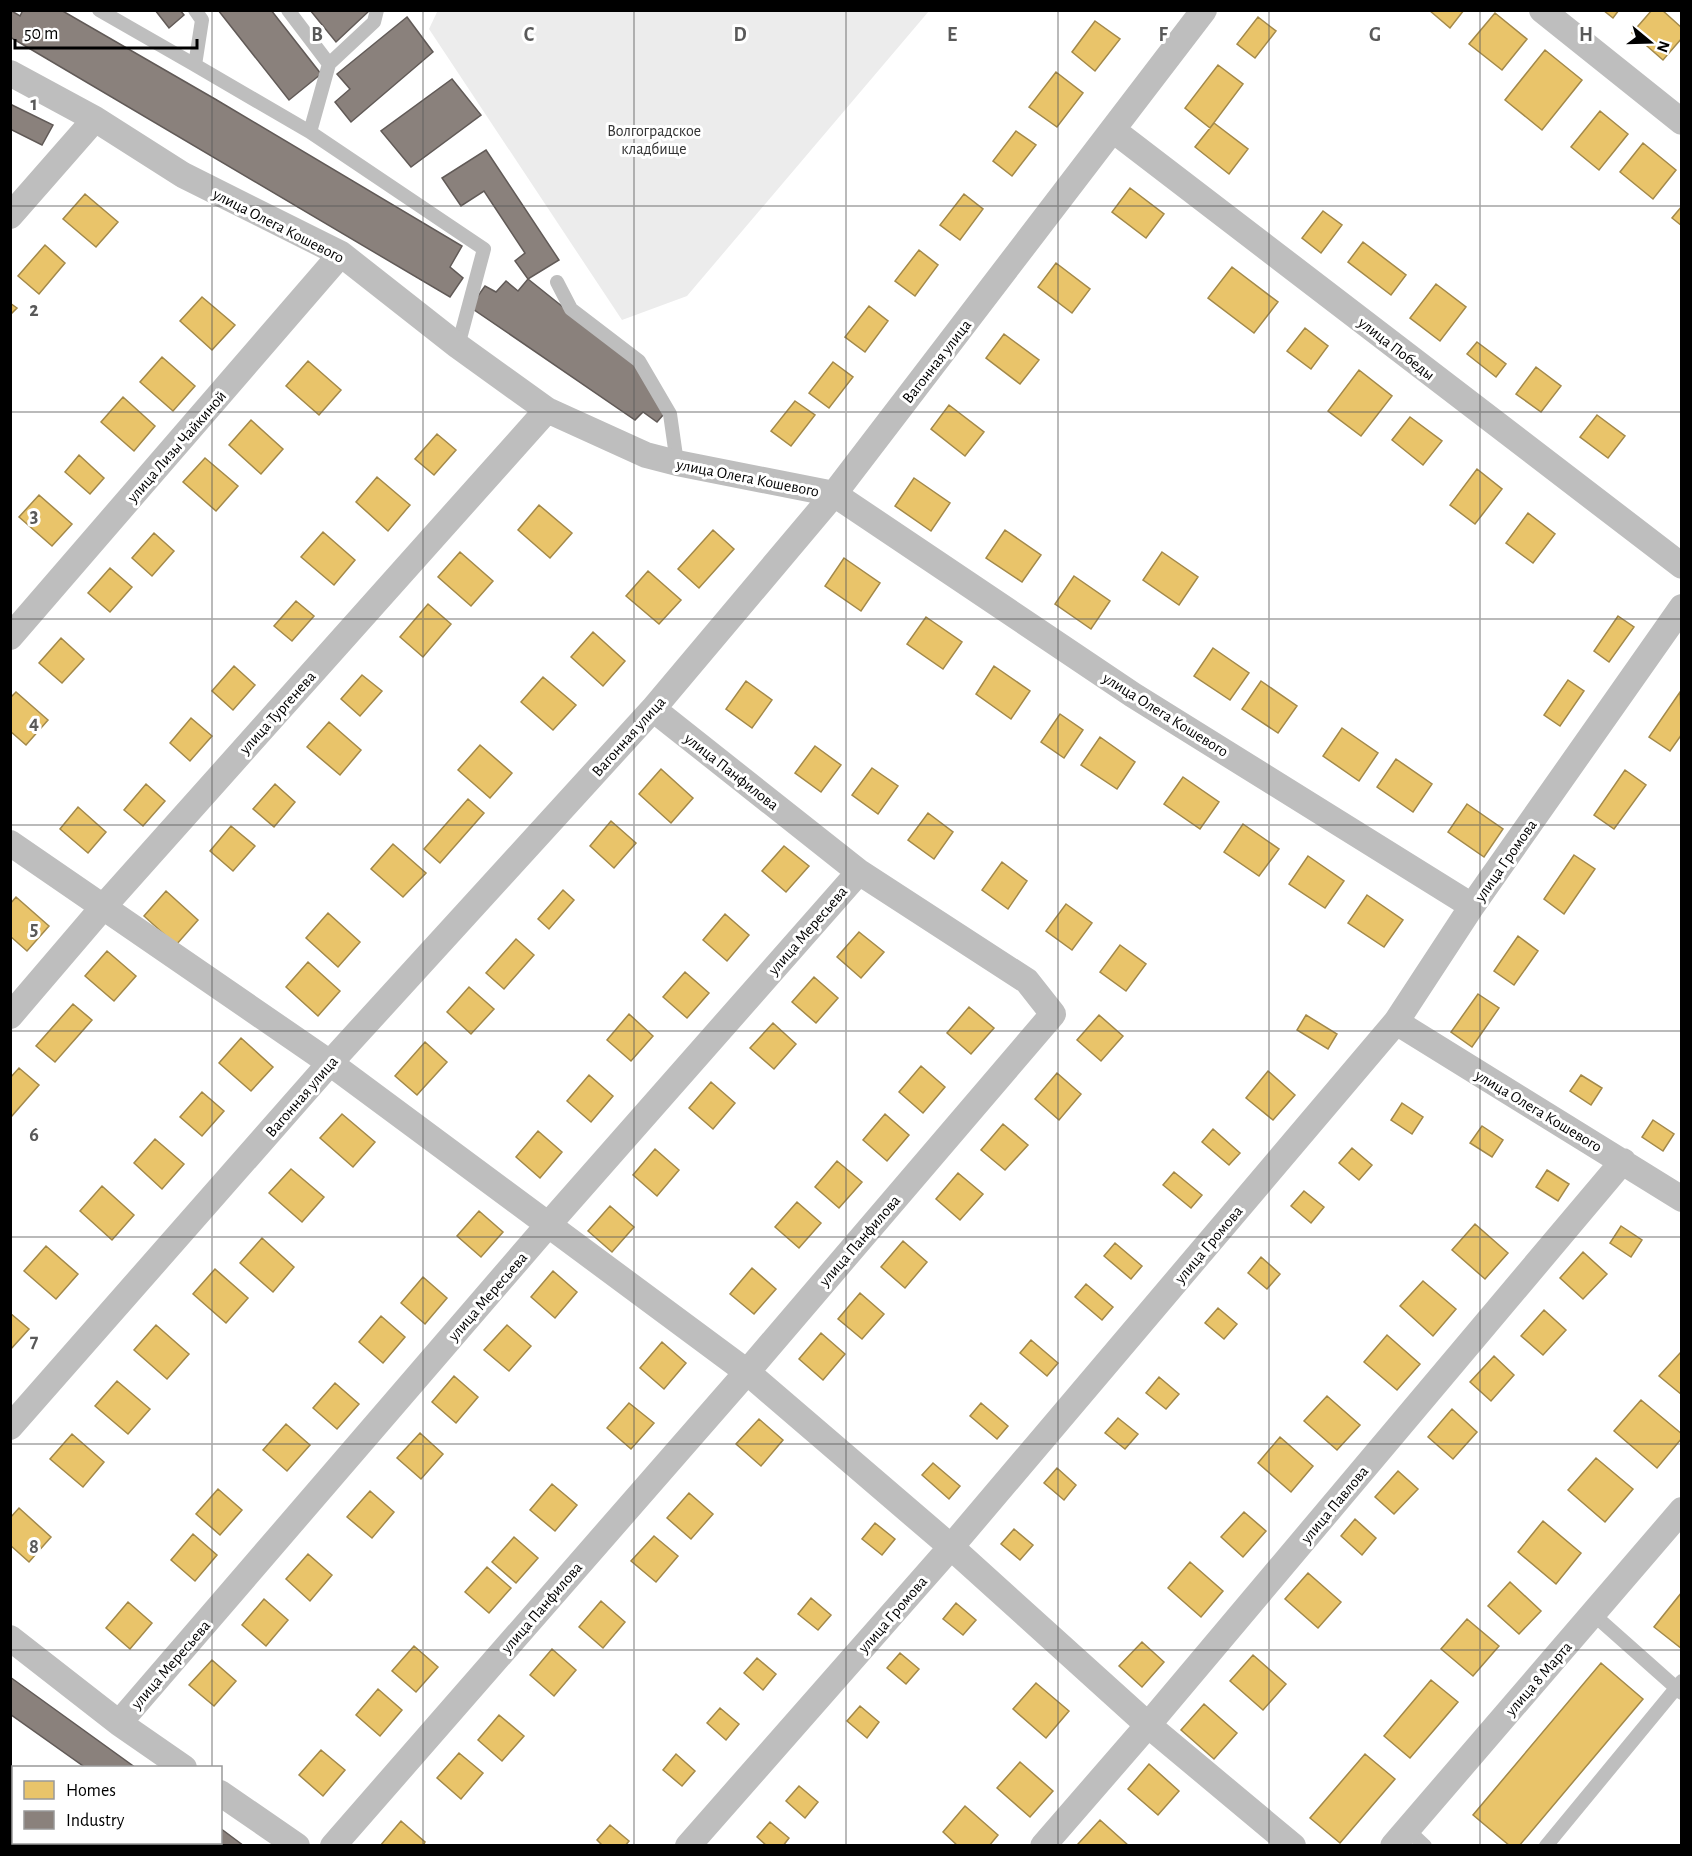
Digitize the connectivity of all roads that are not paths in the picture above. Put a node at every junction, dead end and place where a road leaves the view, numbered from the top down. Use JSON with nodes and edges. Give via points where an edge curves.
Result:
{"nodes":[{"id":1,"x":99,"y":10,"type":"edge"},
{"id":2,"x":195,"y":10,"type":"edge"},
{"id":3,"x":288,"y":10,"type":"edge"},
{"id":4,"x":377,"y":10,"type":"edge"},
{"id":5,"x":1204,"y":10,"type":"edge"},
{"id":6,"x":1542,"y":10,"type":"edge"},
{"id":7,"x":329,"y":64,"type":"junction"},
{"id":8,"x":195,"y":65,"type":"junction"},
{"id":9,"x":10,"y":73,"type":"edge"},
{"id":10,"x":95,"y":119,"type":"junction"},
{"id":11,"x":1682,"y":122,"type":"edge"},
{"id":12,"x":1113,"y":130,"type":"junction"},
{"id":13,"x":310,"y":132,"type":"junction"},
{"id":14,"x":10,"y":216,"type":"edge"},
{"id":15,"x":341,"y":255,"type":"junction"},
{"id":16,"x":557,"y":282,"type":"dead end"},
{"id":17,"x":458,"y":346,"type":"junction"},
{"id":18,"x":547,"y":410,"type":"junction"},
{"id":19,"x":677,"y":463,"type":"junction"},
{"id":20,"x":834,"y":494,"type":"junction"},
{"id":21,"x":1682,"y":566,"type":"edge"},
{"id":22,"x":1682,"y":607,"type":"edge"},
{"id":23,"x":10,"y":637,"type":"edge"},
{"id":24,"x":653,"y":710,"type":"junction"},
{"id":25,"x":10,"y":843,"type":"edge"},
{"id":26,"x":859,"y":872,"type":"junction"},
{"id":27,"x":104,"y":906,"type":"junction"},
{"id":28,"x":1472,"y":906,"type":"junction"},
{"id":29,"x":10,"y":1016,"type":"edge"},
{"id":30,"x":1396,"y":1022,"type":"junction"},
{"id":31,"x":330,"y":1063,"type":"junction"},
{"id":32,"x":1623,"y":1161,"type":"junction"},
{"id":33,"x":1682,"y":1198,"type":"edge"},
{"id":34,"x":548,"y":1225,"type":"junction"},
{"id":35,"x":747,"y":1372,"type":"junction"},
{"id":36,"x":10,"y":1428,"type":"edge"},
{"id":37,"x":1682,"y":1510,"type":"edge"},
{"id":38,"x":951,"y":1547,"type":"junction"},
{"id":39,"x":1593,"y":1614,"type":"junction"},
{"id":40,"x":10,"y":1638,"type":"edge"},
{"id":41,"x":1680,"y":1687,"type":"edge"},
{"id":42,"x":119,"y":1723,"type":"junction"},
{"id":43,"x":1148,"y":1725,"type":"junction"},
{"id":44,"x":183,"y":1766,"type":"edge"},
{"id":45,"x":222,"y":1794,"type":"edge"},
{"id":46,"x":1409,"y":1840,"type":"edge"},
{"id":47,"x":297,"y":1845,"type":"edge"},
{"id":48,"x":333,"y":1845,"type":"edge"},
{"id":49,"x":688,"y":1845,"type":"edge"},
{"id":50,"x":1043,"y":1845,"type":"edge"},
{"id":51,"x":1293,"y":1845,"type":"edge"},
{"id":52,"x":1546,"y":1845,"type":"edge"}],
"edges":[{"from":1,"to":8,"type":"lane"},
{"from":2,"to":8,"type":"lane","via":[[202,20]]},
{"from":3,"to":7,"type":"lane"},
{"from":4,"to":7,"type":"lane","via":[[374,22]]},
{"from":5,"to":12,"type":"street","name":"Вагонная улица"},
{"from":6,"to":11,"type":"street"},
{"from":7,"to":13,"type":"lane"},
{"from":8,"to":13,"type":"lane"},
{"from":9,"to":10,"type":"street","name":"улица Олега Кошевого"},
{"from":10,"to":14,"type":"street"},
{"from":10,"to":15,"type":"street","name":"улица Олега Кошевого","via":[[183,175]]},
{"from":12,"to":20,"type":"street","name":"Вагонная улица"},
{"from":12,"to":21,"type":"street","name":"улица Победы"},
{"from":13,"to":17,"type":"lane","via":[[484,249]]},
{"from":15,"to":17,"type":"street","name":"улица Олега Кошевого"},
{"from":15,"to":23,"type":"street","name":"улица Лизы Чайкиной"},
{"from":16,"to":19,"type":"lane","via":[[571,309],[639,361],[670,414]]},
{"from":17,"to":18,"type":"street","name":"улица Олега Кошевого"},
{"from":18,"to":19,"type":"street","name":"улица Олега Кошевого","via":[[646,455]]},
{"from":18,"to":27,"type":"street","name":"улица Тургенева"},
{"from":19,"to":20,"type":"street","name":"улица Олега Кошевого"},
{"from":20,"to":24,"type":"street","name":"Вагонная улица"},
{"from":20,"to":28,"type":"street","name":"улица Олега Кошевого","via":[[1133,695]]},
{"from":22,"to":28,"type":"street","name":"улица Громова"},
{"from":24,"to":26,"type":"street","name":"улица Панфилова"},
{"from":24,"to":31,"type":"street","name":"Вагонная улица"},
{"from":25,"to":27,"type":"street"},
{"from":26,"to":34,"type":"street","name":"улица Мересьева"},
{"from":26,"to":35,"type":"street","name":"улица Панфилова","via":[[1028,981],[1053,1014]]},
{"from":27,"to":29,"type":"street","name":"улица Тургенева"},
{"from":27,"to":31,"type":"street"},
{"from":28,"to":30,"type":"street","name":"улица Громова"},
{"from":30,"to":32,"type":"street","name":"улица Олега Кошевого"},
{"from":30,"to":38,"type":"street","name":"улица Громова"},
{"from":31,"to":34,"type":"street"},
{"from":31,"to":36,"type":"street","name":"Вагонная улица"},
{"from":32,"to":33,"type":"street","name":"улица Олега Кошевого"},
{"from":32,"to":43,"type":"street","name":"улица Павлова"},
{"from":34,"to":35,"type":"street"},
{"from":34,"to":42,"type":"street","name":"улица Мересьева"},
{"from":35,"to":38,"type":"street"},
{"from":35,"to":48,"type":"street","name":"улица Панфилова"},
{"from":37,"to":39,"type":"street","name":"улица 8 Марта"},
{"from":38,"to":43,"type":"street"},
{"from":38,"to":49,"type":"street","name":"улица Громова"},
{"from":39,"to":41,"type":"lane"},
{"from":39,"to":46,"type":"street","name":"улица 8 Марта"},
{"from":40,"to":42,"type":"street"},
{"from":41,"to":52,"type":"lane"},
{"from":42,"to":44,"type":"street"},
{"from":43,"to":50,"type":"street","name":"улица Павлова"},
{"from":43,"to":51,"type":"street"},
{"from":45,"to":47,"type":"street"}]}
